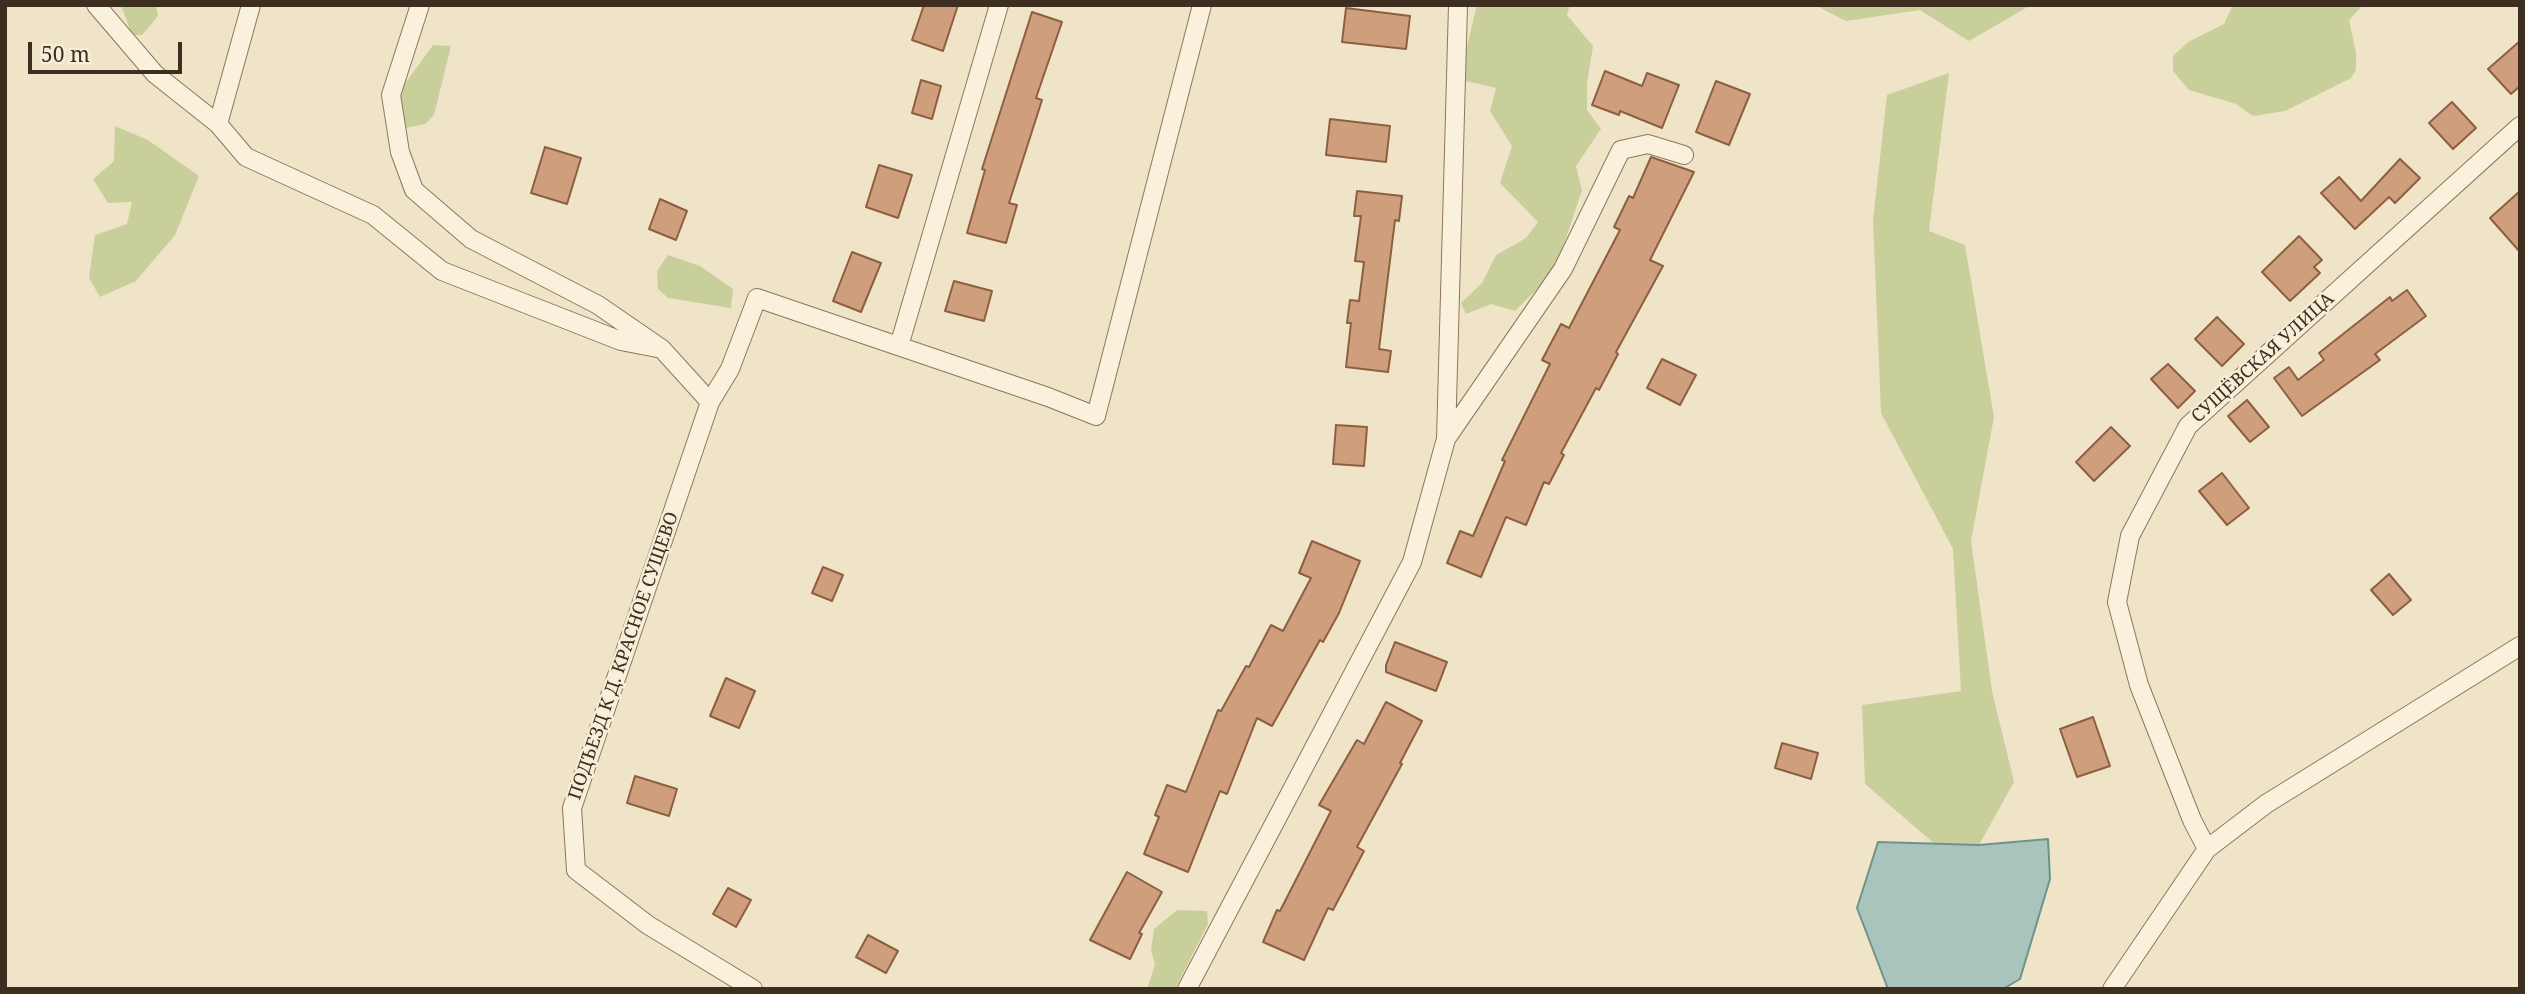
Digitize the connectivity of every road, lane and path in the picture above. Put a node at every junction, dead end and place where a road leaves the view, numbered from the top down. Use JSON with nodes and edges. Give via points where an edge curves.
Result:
{"nodes":[{"id":1,"x":96,"y":5,"type":"edge"},
{"id":2,"x":251,"y":5,"type":"edge"},
{"id":3,"x":420,"y":5,"type":"edge"},
{"id":4,"x":999,"y":5,"type":"edge"},
{"id":5,"x":1202,"y":5,"type":"edge"},
{"id":6,"x":1458,"y":5,"type":"edge"},
{"id":7,"x":218,"y":124,"type":"junction"},
{"id":8,"x":2520,"y":126,"type":"edge"},
{"id":9,"x":1684,"y":156,"type":"dead end"},
{"id":10,"x":899,"y":346,"type":"junction"},
{"id":11,"x":662,"y":349,"type":"junction"},
{"id":12,"x":710,"y":402,"type":"junction"},
{"id":13,"x":1446,"y":439,"type":"junction"},
{"id":14,"x":2520,"y":646,"type":"edge"},
{"id":15,"x":2207,"y":849,"type":"junction"},
{"id":16,"x":753,"y":989,"type":"edge"},
{"id":17,"x":1187,"y":989,"type":"edge"},
{"id":18,"x":2112,"y":989,"type":"edge"}],
"edges":[{"from":1,"to":7,"type":"street","via":[[155,74]]},
{"from":2,"to":7,"type":"street"},
{"from":3,"to":11,"type":"street","via":[[391,95],[400,152],[414,190],[471,239],[598,305]]},
{"from":4,"to":10,"type":"street"},
{"from":5,"to":10,"type":"street","via":[[1096,416]]},
{"from":6,"to":13,"type":"street"},
{"from":7,"to":11,"type":"street","via":[[246,157],[373,215],[442,271],[621,341]]},
{"from":8,"to":15,"type":"street","name":"СУЩЁВСКАЯ УЛИЦА","via":[[2188,426],[2130,536],[2117,602],[2139,685]]},
{"from":9,"to":13,"type":"street","via":[[1648,144],[1621,150],[1563,269]]},
{"from":10,"to":12,"type":"street","name":"ПОДЪЕЗД К Д. КРАСНОЕ СУЩЕВО","via":[[757,298],[730,369]]},
{"from":11,"to":12,"type":"street"},
{"from":12,"to":16,"type":"street","name":"ПОДЪЕЗД К Д. КРАСНОЕ СУЩЕВО","via":[[572,808],[576,870],[648,925]]},
{"from":13,"to":17,"type":"street","via":[[1412,562]]},
{"from":14,"to":15,"type":"street","via":[[2266,804]]},
{"from":15,"to":18,"type":"street"}]}
